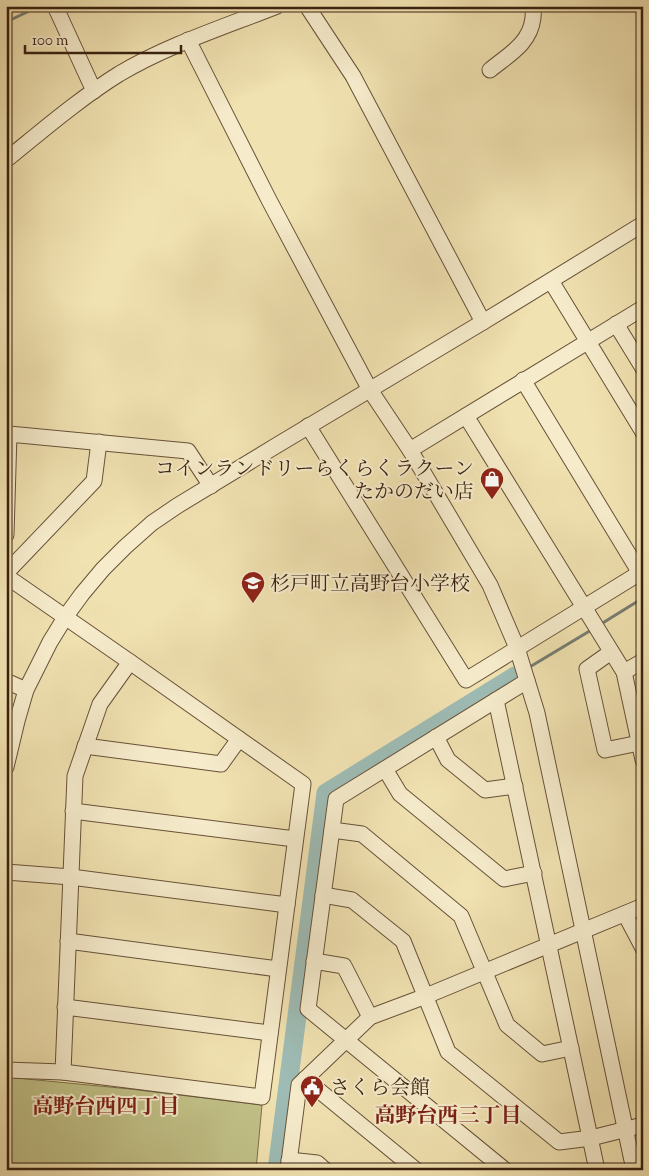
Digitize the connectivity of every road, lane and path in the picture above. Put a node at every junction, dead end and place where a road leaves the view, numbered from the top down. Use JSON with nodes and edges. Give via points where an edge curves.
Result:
{"nodes":[{"id":1,"x":55,"y":6,"type":"edge"},
{"id":2,"x":277,"y":6,"type":"edge"},
{"id":3,"x":307,"y":6,"type":"edge"},
{"id":4,"x":532,"y":6,"type":"edge"},
{"id":5,"x":188,"y":40,"type":"junction"},
{"id":6,"x":490,"y":70,"type":"dead end"},
{"id":7,"x":94,"y":90,"type":"junction"},
{"id":8,"x":6,"y":160,"type":"edge"},
{"id":9,"x":643,"y":224,"type":"edge"},
{"id":10,"x":551,"y":281,"type":"junction"},
{"id":11,"x":643,"y":308,"type":"edge"},
{"id":12,"x":483,"y":322,"type":"junction"},
{"id":13,"x":616,"y":324,"type":"junction"},
{"id":14,"x":588,"y":342,"type":"junction"},
{"id":15,"x":643,"y":368,"type":"edge"},
{"id":16,"x":523,"y":380,"type":"junction"},
{"id":17,"x":370,"y":390,"type":"junction"},
{"id":18,"x":466,"y":416,"type":"junction"},
{"id":19,"x":308,"y":426,"type":"junction"},
{"id":20,"x":643,"y":432,"type":"edge"},
{"id":21,"x":99,"y":442,"type":"junction"},
{"id":22,"x":410,"y":450,"type":"junction"},
{"id":23,"x":211,"y":486,"type":"junction"},
{"id":24,"x":6,"y":535,"type":"edge"},
{"id":25,"x":642,"y":572,"type":"edge"},
{"id":26,"x":6,"y":575,"type":"edge"},
{"id":27,"x":584,"y":608,"type":"junction"},
{"id":28,"x":66,"y":616,"type":"junction"},
{"id":29,"x":517,"y":648,"type":"junction"},
{"id":30,"x":611,"y":652,"type":"junction"},
{"id":31,"x":643,"y":661,"type":"edge"},
{"id":32,"x":130,"y":662,"type":"junction"},
{"id":33,"x":624,"y":672,"type":"junction"},
{"id":34,"x":6,"y":681,"type":"edge"},
{"id":35,"x":527,"y":681,"type":"junction"},
{"id":36,"x":26,"y":690,"type":"junction"},
{"id":37,"x":496,"y":700,"type":"junction"},
{"id":38,"x":436,"y":737,"type":"junction"},
{"id":39,"x":239,"y":738,"type":"junction"},
{"id":40,"x":639,"y":743,"type":"junction"},
{"id":41,"x":86,"y":746,"type":"junction"},
{"id":42,"x":643,"y":760,"type":"edge"},
{"id":43,"x":6,"y":767,"type":"edge"},
{"id":44,"x":385,"y":769,"type":"junction"},
{"id":45,"x":515,"y":786,"type":"junction"},
{"id":46,"x":73,"y":812,"type":"junction"},
{"id":47,"x":332,"y":830,"type":"junction"},
{"id":48,"x":296,"y":839,"type":"junction"},
{"id":49,"x":6,"y":872,"type":"edge"},
{"id":50,"x":534,"y":873,"type":"junction"},
{"id":51,"x":71,"y":876,"type":"junction"},
{"id":52,"x":323,"y":896,"type":"junction"},
{"id":53,"x":287,"y":905,"type":"junction"},
{"id":54,"x":643,"y":906,"type":"edge"},
{"id":55,"x":625,"y":914,"type":"junction"},
{"id":56,"x":584,"y":930,"type":"junction"},
{"id":57,"x":68,"y":942,"type":"junction"},
{"id":58,"x":549,"y":945,"type":"junction"},
{"id":59,"x":643,"y":948,"type":"edge"},
{"id":60,"x":314,"y":961,"type":"junction"},
{"id":61,"x":278,"y":969,"type":"junction"},
{"id":62,"x":484,"y":972,"type":"junction"},
{"id":63,"x":426,"y":996,"type":"junction"},
{"id":64,"x":65,"y":1007,"type":"junction"},
{"id":65,"x":370,"y":1017,"type":"junction"},
{"id":66,"x":270,"y":1033,"type":"junction"},
{"id":67,"x":346,"y":1040,"type":"junction"},
{"id":68,"x":571,"y":1048,"type":"junction"},
{"id":69,"x":6,"y":1070,"type":"edge"},
{"id":70,"x":63,"y":1072,"type":"junction"},
{"id":71,"x":305,"y":1078,"type":"junction"},
{"id":72,"x":643,"y":1125,"type":"edge"},
{"id":73,"x":624,"y":1129,"type":"junction"},
{"id":74,"x":590,"y":1138,"type":"junction"},
{"id":75,"x":289,"y":1165,"type":"edge"},
{"id":76,"x":325,"y":1170,"type":"edge"},
{"id":77,"x":416,"y":1170,"type":"edge"},
{"id":78,"x":505,"y":1170,"type":"edge"},
{"id":79,"x":597,"y":1170,"type":"edge"},
{"id":80,"x":634,"y":1170,"type":"edge"}],
"edges":[{"from":1,"to":7,"type":"street"},
{"from":2,"to":5,"type":"street"},
{"from":3,"to":12,"type":"street","via":[[353,76]]},
{"from":4,"to":6,"type":"street","via":[[530,32],[525,41]]},
{"from":5,"to":7,"type":"street"},
{"from":5,"to":17,"type":"street"},
{"from":7,"to":8,"type":"street"},
{"from":9,"to":10,"type":"street"},
{"from":10,"to":12,"type":"street"},
{"from":10,"to":14,"type":"street"},
{"from":11,"to":13,"type":"street"},
{"from":12,"to":17,"type":"street"},
{"from":13,"to":14,"type":"street"},
{"from":13,"to":15,"type":"street"},
{"from":14,"to":16,"type":"street"},
{"from":14,"to":20,"type":"street"},
{"from":16,"to":18,"type":"street"},
{"from":16,"to":25,"type":"street"},
{"from":17,"to":19,"type":"street"},
{"from":17,"to":22,"type":"street"},
{"from":18,"to":22,"type":"street"},
{"from":18,"to":27,"type":"street"},
{"from":19,"to":23,"type":"street"},
{"from":19,"to":29,"type":"street","via":[[466,680]]},
{"from":21,"to":23,"type":"street","via":[[188,451]]},
{"from":21,"to":24,"type":"street","via":[[9,434]]},
{"from":21,"to":26,"type":"street","via":[[94,481]]},
{"from":22,"to":29,"type":"street","via":[[490,585]]},
{"from":23,"to":28,"type":"street","via":[[152,523],[125,547]]},
{"from":25,"to":27,"type":"street"},
{"from":26,"to":28,"type":"street"},
{"from":27,"to":29,"type":"street"},
{"from":27,"to":30,"type":"street"},
{"from":28,"to":32,"type":"street"},
{"from":28,"to":36,"type":"street"},
{"from":29,"to":35,"type":"street"},
{"from":30,"to":33,"type":"street"},
{"from":30,"to":40,"type":"street","via":[[587,669],[604,750]]},
{"from":31,"to":33,"type":"street"},
{"from":32,"to":39,"type":"street"},
{"from":32,"to":41,"type":"street","via":[[100,704]]},
{"from":33,"to":40,"type":"street"},
{"from":34,"to":36,"type":"street"},
{"from":35,"to":37,"type":"street"},
{"from":35,"to":56,"type":"street","via":[[537,713]]},
{"from":36,"to":43,"type":"street"},
{"from":37,"to":38,"type":"street"},
{"from":37,"to":45,"type":"street"},
{"from":38,"to":44,"type":"street"},
{"from":38,"to":45,"type":"street","via":[[448,760],[485,790]]},
{"from":39,"to":41,"type":"street","via":[[221,764]]},
{"from":39,"to":48,"type":"street","via":[[303,784]]},
{"from":40,"to":42,"type":"street"},
{"from":41,"to":46,"type":"street","via":[[75,776]]},
{"from":44,"to":47,"type":"street","via":[[336,799]]},
{"from":44,"to":50,"type":"street","via":[[400,794],[504,879]]},
{"from":45,"to":50,"type":"street"},
{"from":46,"to":48,"type":"street"},
{"from":46,"to":51,"type":"street"},
{"from":47,"to":52,"type":"street"},
{"from":47,"to":62,"type":"street","via":[[362,834],[461,916]]},
{"from":48,"to":53,"type":"street"},
{"from":49,"to":51,"type":"street"},
{"from":50,"to":58,"type":"street"},
{"from":51,"to":53,"type":"street"},
{"from":51,"to":57,"type":"street"},
{"from":52,"to":60,"type":"street"},
{"from":52,"to":63,"type":"street","via":[[352,900],[403,941]]},
{"from":53,"to":61,"type":"street"},
{"from":54,"to":55,"type":"street"},
{"from":55,"to":56,"type":"street"},
{"from":55,"to":59,"type":"street"},
{"from":56,"to":58,"type":"street"},
{"from":56,"to":73,"type":"street"},
{"from":57,"to":61,"type":"street"},
{"from":57,"to":64,"type":"street"},
{"from":58,"to":62,"type":"street"},
{"from":58,"to":68,"type":"street"},
{"from":60,"to":65,"type":"street","via":[[344,966]]},
{"from":60,"to":67,"type":"street","via":[[308,1009]]},
{"from":61,"to":66,"type":"street"},
{"from":62,"to":63,"type":"street"},
{"from":62,"to":68,"type":"street","via":[[507,1025],[542,1054]]},
{"from":63,"to":65,"type":"street"},
{"from":63,"to":74,"type":"street","via":[[448,1052],[559,1142]]},
{"from":64,"to":66,"type":"street"},
{"from":64,"to":70,"type":"street"},
{"from":65,"to":67,"type":"street"},
{"from":66,"to":70,"type":"street","via":[[262,1097]]},
{"from":67,"to":71,"type":"street"},
{"from":67,"to":78,"type":"street"},
{"from":68,"to":74,"type":"street"},
{"from":69,"to":70,"type":"street"},
{"from":71,"to":75,"type":"street","via":[[298,1085]]},
{"from":71,"to":77,"type":"street"},
{"from":72,"to":73,"type":"street"},
{"from":73,"to":74,"type":"street"},
{"from":73,"to":80,"type":"street"},
{"from":74,"to":79,"type":"street"},
{"from":75,"to":76,"type":"street","via":[[317,1163]]}]}
